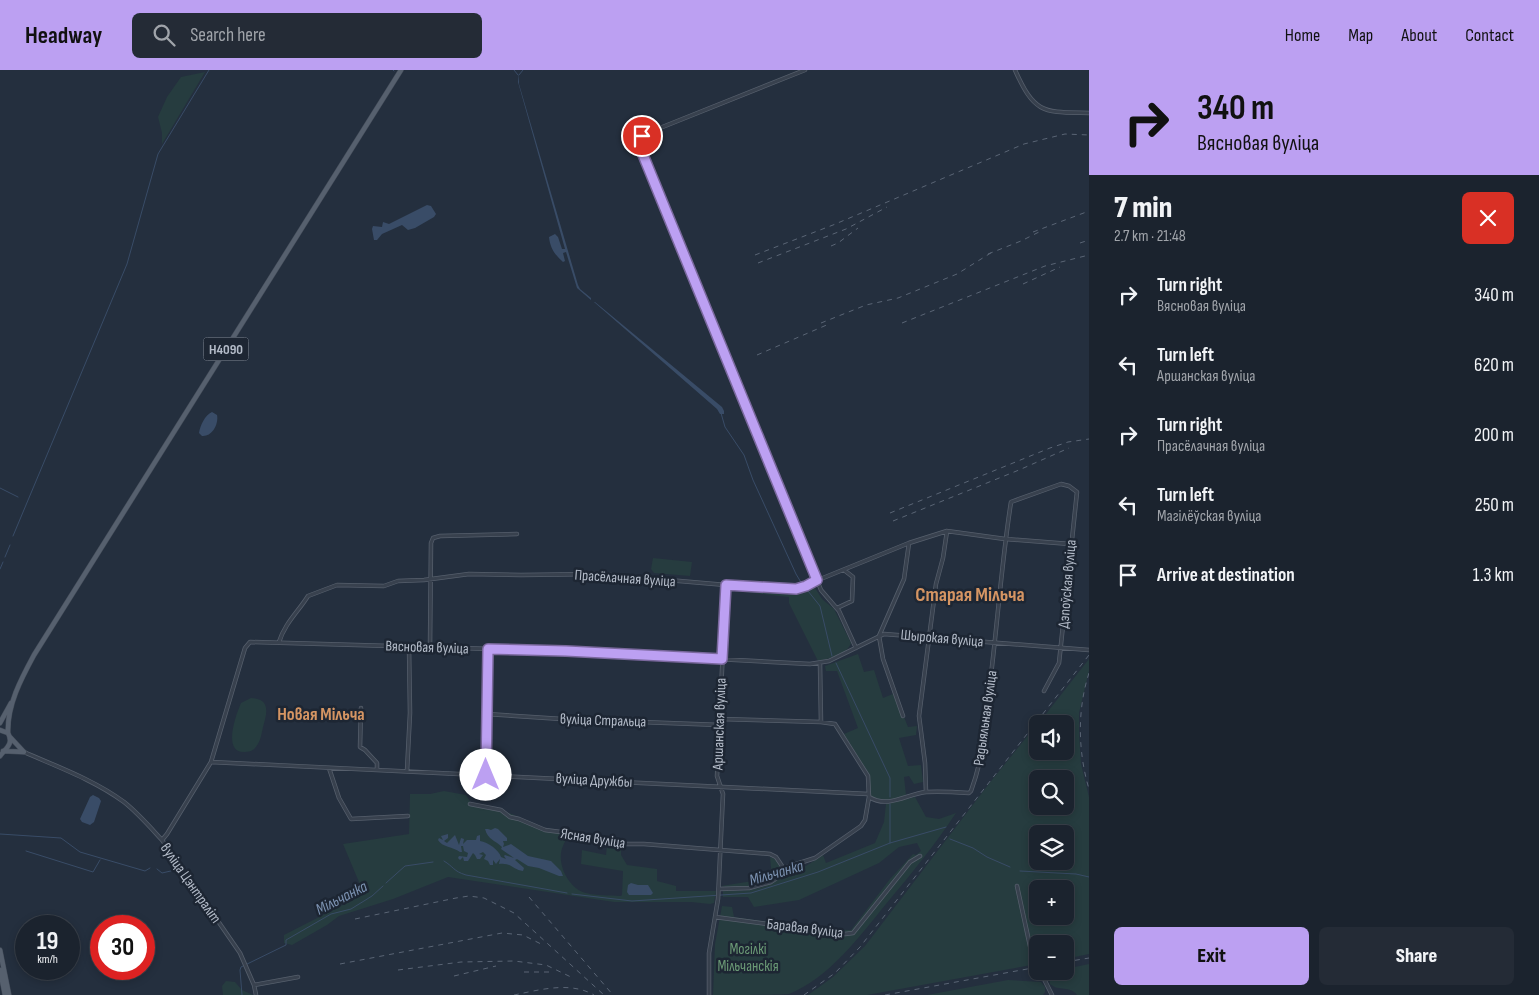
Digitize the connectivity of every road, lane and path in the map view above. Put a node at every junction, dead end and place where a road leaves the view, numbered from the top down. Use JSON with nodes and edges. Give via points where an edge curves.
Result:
{"nodes":[{"id":1,"x":401,"y":70,"type":"edge"},
{"id":2,"x":805,"y":70,"type":"edge"},
{"id":3,"x":1015,"y":70,"type":"edge"},
{"id":4,"x":1089,"y":113,"type":"edge"},
{"id":5,"x":1061,"y":484,"type":"joint"},
{"id":6,"x":946,"y":531,"type":"junction"},
{"id":7,"x":517,"y":534,"type":"dead end"},
{"id":8,"x":1005,"y":539,"type":"junction"},
{"id":9,"x":909,"y":543,"type":"junction"},
{"id":10,"x":1070,"y":544,"type":"junction"},
{"id":11,"x":844,"y":569,"type":"junction"},
{"id":12,"x":431,"y":578,"type":"junction"},
{"id":13,"x":817,"y":580,"type":"junction"},
{"id":14,"x":726,"y":585,"type":"junction"},
{"id":15,"x":837,"y":608,"type":"junction"},
{"id":16,"x":879,"y":636,"type":"junction"},
{"id":17,"x":930,"y":638,"type":"junction"},
{"id":18,"x":279,"y":642,"type":"junction"},
{"id":19,"x":995,"y":643,"type":"junction"},
{"id":20,"x":409,"y":646,"type":"junction"},
{"id":21,"x":430,"y":647,"type":"junction"},
{"id":22,"x":856,"y":648,"type":"junction"},
{"id":23,"x":1060,"y":648,"type":"junction"},
{"id":24,"x":488,"y":649,"type":"junction"},
{"id":25,"x":1089,"y":650,"type":"edge"},
{"id":26,"x":722,"y":659,"type":"junction"},
{"id":27,"x":820,"y":664,"type":"junction"},
{"id":28,"x":1044,"y":691,"type":"dead end"},
{"id":29,"x":15,"y":695,"type":"junction"},
{"id":30,"x":361,"y":708,"type":"dead end"},
{"id":31,"x":486,"y":714,"type":"junction"},
{"id":32,"x":903,"y":716,"type":"dead end"},
{"id":33,"x":720,"y":720,"type":"junction"},
{"id":34,"x":821,"y":722,"type":"junction"},
{"id":35,"x":0,"y":723,"type":"edge"},
{"id":36,"x":720,"y":725,"type":"junction"},
{"id":37,"x":0,"y":730,"type":"edge"},
{"id":38,"x":9,"y":735,"type":"junction"},
{"id":39,"x":24,"y":752,"type":"junction"},
{"id":40,"x":1,"y":753,"type":"edge"},
{"id":41,"x":212,"y":762,"type":"junction"},
{"id":42,"x":329,"y":768,"type":"junction"},
{"id":43,"x":377,"y":770,"type":"junction"},
{"id":44,"x":407,"y":771,"type":"junction"},
{"id":45,"x":486,"y":775,"type":"junction"},
{"id":46,"x":720,"y":786,"type":"junction"},
{"id":47,"x":926,"y":792,"type":"junction"},
{"id":48,"x":869,"y":796,"type":"junction"},
{"id":49,"x":470,"y":804,"type":"dead end"},
{"id":50,"x":408,"y":816,"type":"dead end"},
{"id":51,"x":162,"y":840,"type":"junction"},
{"id":52,"x":720,"y":851,"type":"junction"},
{"id":53,"x":920,"y":856,"type":"dead end"},
{"id":54,"x":784,"y":869,"type":"junction"},
{"id":55,"x":1017,"y":886,"type":"dead end"},
{"id":56,"x":718,"y":890,"type":"junction"},
{"id":57,"x":715,"y":917,"type":"junction"},
{"id":58,"x":1029,"y":942,"type":"edge"},
{"id":59,"x":0,"y":950,"type":"edge"},
{"id":60,"x":0,"y":970,"type":"edge"},
{"id":61,"x":298,"y":977,"type":"dead end"},
{"id":62,"x":1044,"y":980,"type":"edge"},
{"id":63,"x":254,"y":985,"type":"junction"},
{"id":64,"x":5,"y":995,"type":"edge"},
{"id":65,"x":9,"y":995,"type":"edge"},
{"id":66,"x":256,"y":995,"type":"edge"},
{"id":67,"x":709,"y":995,"type":"edge"},
{"id":68,"x":1052,"y":995,"type":"edge"}],
"edges":[{"from":1,"to":29,"type":"main road","number":"Н4090","via":[[84,573],[34,655]]},
{"from":2,"to":13,"type":"street","via":[[650,132],[639,142]]},
{"from":3,"to":4,"type":"street","via":[[1025,92],[1040,107],[1054,112]]},
{"from":5,"to":8,"type":"street","name":"Радыяльная вуліца","via":[[1011,502]]},
{"from":5,"to":10,"type":"street","name":"Дэпоўская вуліца","via":[[1077,492]]},
{"from":6,"to":8,"type":"street"},
{"from":6,"to":9,"type":"street","name":"Прасёлачная вуліца"},
{"from":6,"to":17,"type":"street"},
{"from":7,"to":12,"type":"street","via":[[433,538]]},
{"from":8,"to":10,"type":"street"},
{"from":8,"to":19,"type":"street","name":"Радыяльная вуліца"},
{"from":9,"to":11,"type":"street","name":"Прасёлачная вуліца"},
{"from":9,"to":16,"type":"street","via":[[904,579]]},
{"from":10,"to":23,"type":"street","name":"Дэпоўская вуліца"},
{"from":11,"to":13,"type":"street","name":"Прасёлачная вуліца"},
{"from":11,"to":15,"type":"street","via":[[853,577],[852,601]]},
{"from":12,"to":14,"type":"street","name":"Прасёлачная вуліца","via":[[469,574],[584,574]]},
{"from":12,"to":18,"type":"street","name":"Прасёлачная вуліца","via":[[398,581],[384,586],[337,585],[314,592],[288,621]]},
{"from":12,"to":21,"type":"street"},
{"from":13,"to":14,"type":"street","name":"Прасёлачная вуліца","via":[[796,589]]},
{"from":13,"to":15,"type":"street","via":[[824,595]]},
{"from":14,"to":26,"type":"street","name":"Аршанская вуліца"},
{"from":15,"to":22,"type":"street"},
{"from":16,"to":17,"type":"street","name":"Шырокая вуліца","via":[[892,634]]},
{"from":16,"to":22,"type":"street","name":"Вясновая вуліца"},
{"from":16,"to":32,"type":"street","name":"Шырокая вуліца","via":[[883,659]]},
{"from":17,"to":19,"type":"street","name":"Шырокая вуліца"},
{"from":17,"to":47,"type":"street","via":[[919,716]]},
{"from":18,"to":20,"type":"street","name":"Вясновая вуліца"},
{"from":18,"to":41,"type":"street","name":"Вясновая вуліца","via":[[248,643]]},
{"from":19,"to":23,"type":"street","name":"Шырокая вуліца"},
{"from":19,"to":47,"type":"street","name":"Радыяльная вуліца","via":[[982,756],[971,791]]},
{"from":20,"to":21,"type":"street","name":"Вясновая вуліца"},
{"from":20,"to":44,"type":"street"},
{"from":21,"to":24,"type":"street","name":"Вясновая вуліца"},
{"from":22,"to":27,"type":"street","name":"Вясновая вуліца"},
{"from":23,"to":25,"type":"street","name":"Шырокая вуліца"},
{"from":23,"to":28,"type":"street","name":"Дэпоўская вуліца","via":[[1058,663]]},
{"from":24,"to":26,"type":"street","name":"Вясновая вуліца"},
{"from":24,"to":31,"type":"street"},
{"from":26,"to":27,"type":"street","name":"Вясновая вуліца"},
{"from":26,"to":33,"type":"street","name":"Аршанская вуліца"},
{"from":27,"to":34,"type":"street"},
{"from":29,"to":35,"type":"main road","number":"Н4090"},
{"from":29,"to":38,"type":"main road","number":"Н4090","via":[[8,720]]},
{"from":30,"to":43,"type":"street","via":[[360,747],[377,763]]},
{"from":31,"to":36,"type":"street","name":"вуліца Стральца"},
{"from":31,"to":45,"type":"street"},
{"from":33,"to":34,"type":"street"},
{"from":33,"to":36,"type":"street","name":"Аршанская вуліца"},
{"from":34,"to":48,"type":"street","via":[[836,724],[866,774]]},
{"from":36,"to":46,"type":"street","name":"Аршанская вуліца","via":[[717,778]]},
{"from":37,"to":38,"type":"main road"},
{"from":38,"to":39,"type":"main road"},
{"from":38,"to":40,"type":"main road","number":"Н4090","via":[[8,748]]},
{"from":39,"to":40,"type":"main road"},
{"from":39,"to":51,"type":"street","name":"вуліца Цэнтраліт","via":[[103,788],[126,803]]},
{"from":41,"to":42,"type":"street","name":"вуліца Дружбы"},
{"from":41,"to":51,"type":"street"},
{"from":42,"to":43,"type":"street","name":"вуліца Дружбы"},
{"from":42,"to":50,"type":"street","via":[[339,798],[351,819]]},
{"from":43,"to":44,"type":"street","name":"вуліца Дружбы"},
{"from":44,"to":45,"type":"street","name":"вуліца Дружбы"},
{"from":45,"to":46,"type":"street","name":"вуліца Дружбы"},
{"from":46,"to":48,"type":"street","name":"вуліца Дружбы"},
{"from":46,"to":52,"type":"street","name":"Аршанская вуліца","via":[[723,794]]},
{"from":47,"to":48,"type":"street","name":"Радыяльная вуліца","via":[[888,802]]},
{"from":48,"to":54,"type":"street","via":[[861,826],[815,858]]},
{"from":49,"to":52,"type":"street","name":"Ясная вуліца","via":[[501,810],[510,817],[545,830],[576,834],[609,844],[652,844]]},
{"from":51,"to":63,"type":"street","name":"вуліца Цэнтраліт","via":[[242,959]]},
{"from":52,"to":54,"type":"street","name":"Ясная вуліца","via":[[770,854]]},
{"from":52,"to":56,"type":"street","name":"Аршанская вуліца"},
{"from":53,"to":57,"type":"street","name":"Баравая вуліца","via":[[910,862],[853,933]]},
{"from":54,"to":56,"type":"street","via":[[774,880],[756,887]]},
{"from":55,"to":58,"type":"street"},
{"from":56,"to":57,"type":"street","name":"Аршанская вуліца"},
{"from":57,"to":67,"type":"street","name":"Аршанская вуліца","via":[[709,953]]},
{"from":59,"to":65,"type":"main road"},
{"from":60,"to":64,"type":"main road"},
{"from":61,"to":63,"type":"street"},
{"from":62,"to":68,"type":"street"},
{"from":63,"to":66,"type":"street","name":"вуліца Цэнтраліт"}]}
